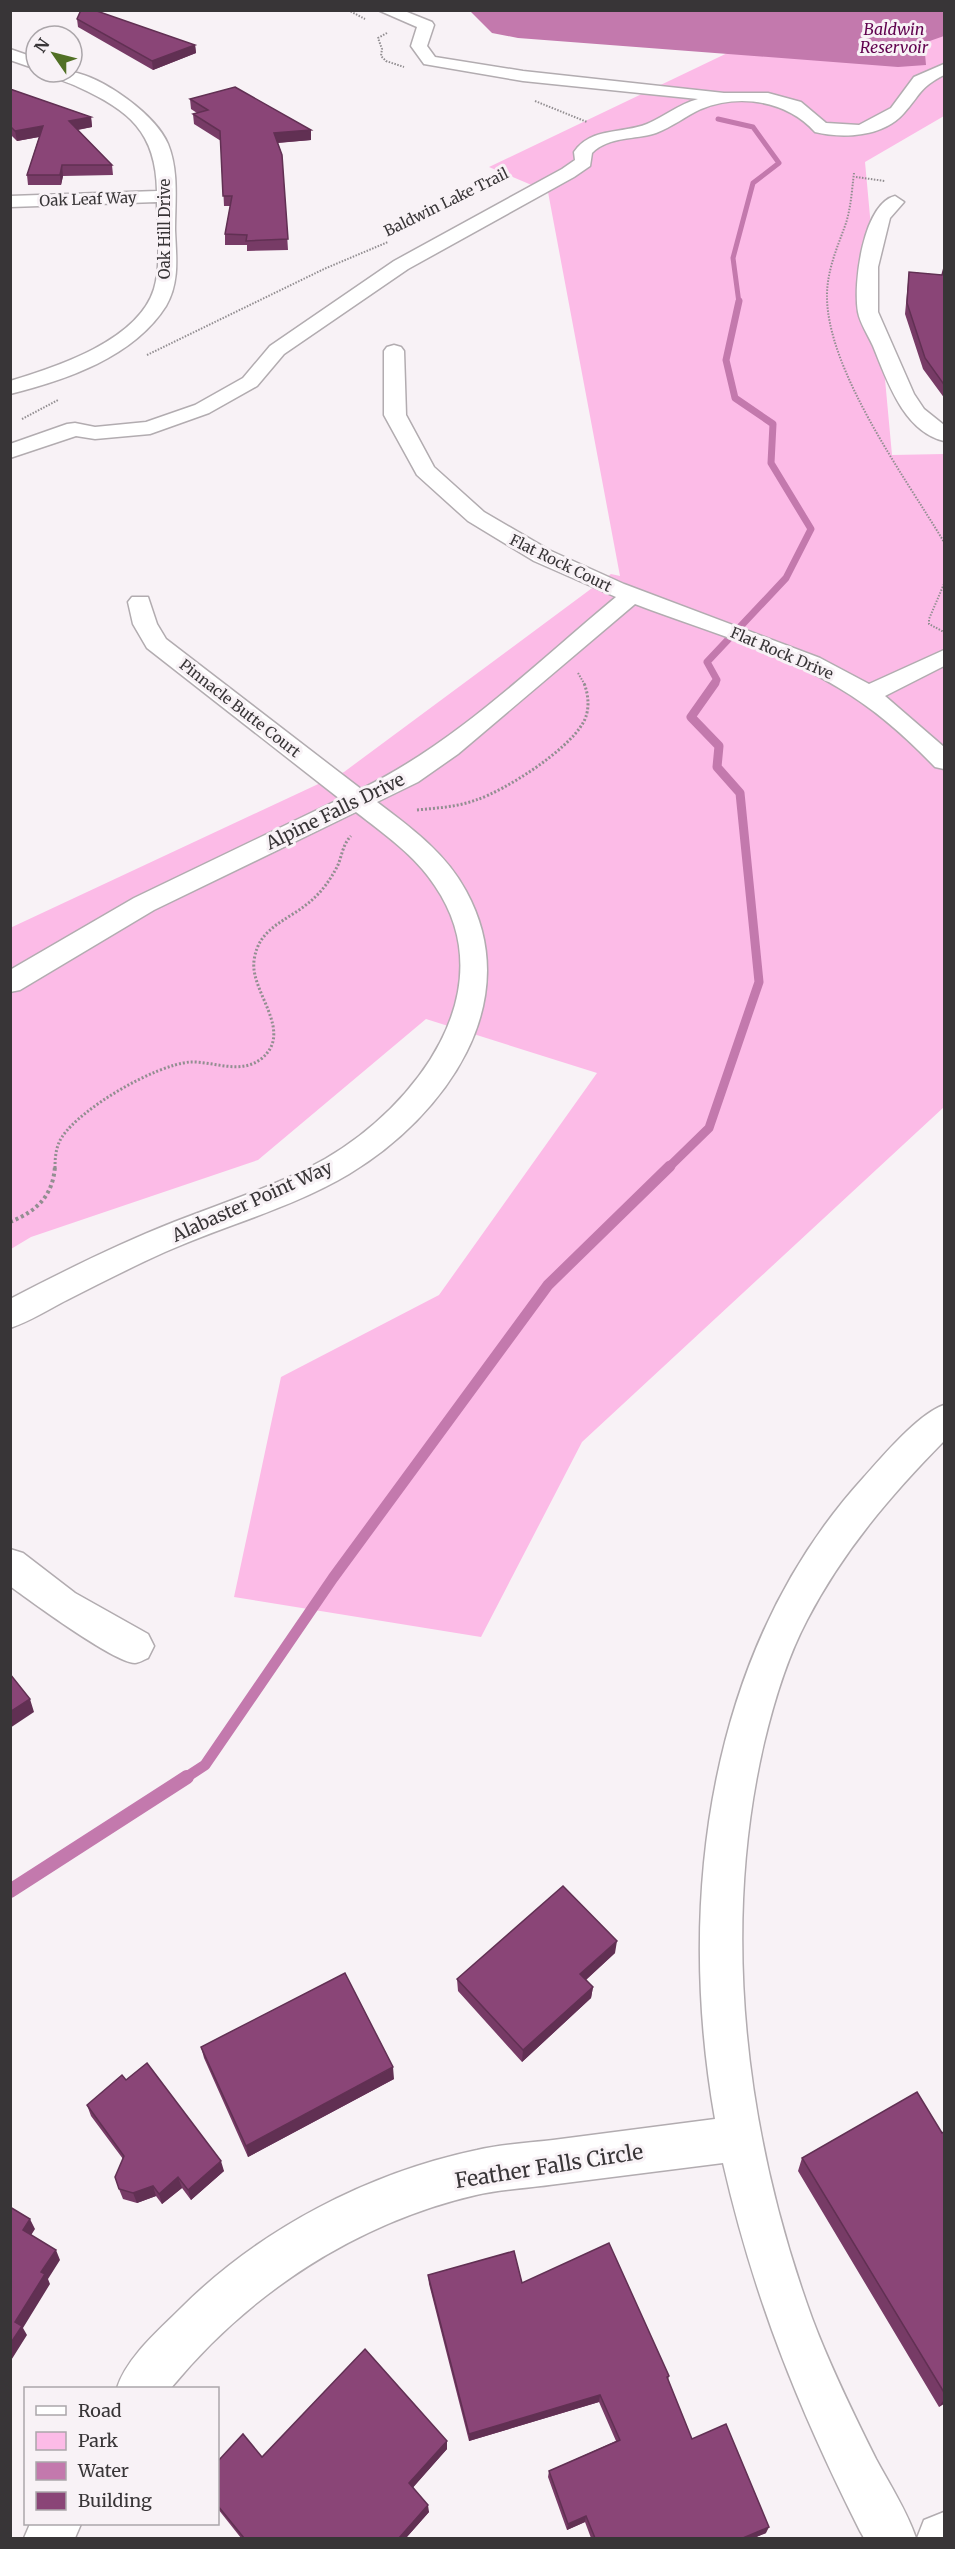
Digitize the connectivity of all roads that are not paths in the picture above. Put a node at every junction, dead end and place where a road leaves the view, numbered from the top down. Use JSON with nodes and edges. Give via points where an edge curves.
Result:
{"nodes":[{"id":1,"x":386,"y":10,"type":"edge"},
{"id":2,"x":945,"y":69,"type":"edge"},
{"id":3,"x":82,"y":84,"type":"edge"},
{"id":4,"x":722,"y":97,"type":"junction"},
{"id":5,"x":165,"y":196,"type":"junction"},
{"id":6,"x":10,"y":202,"type":"edge"},
{"id":7,"x":896,"y":202,"type":"dead end"},
{"id":8,"x":394,"y":351,"type":"dead end"},
{"id":9,"x":10,"y":388,"type":"edge"},
{"id":10,"x":945,"y":435,"type":"edge"},
{"id":11,"x":10,"y":452,"type":"edge"},
{"id":12,"x":631,"y":596,"type":"junction"},
{"id":13,"x":140,"y":602,"type":"dead end"},
{"id":14,"x":945,"y":657,"type":"edge"},
{"id":15,"x":869,"y":694,"type":"junction"},
{"id":16,"x":945,"y":761,"type":"edge"},
{"id":17,"x":368,"y":808,"type":"junction"},
{"id":18,"x":10,"y":983,"type":"edge"},
{"id":19,"x":10,"y":1316,"type":"edge"},
{"id":20,"x":945,"y":1419,"type":"edge"},
{"id":21,"x":10,"y":1564,"type":"edge"},
{"id":22,"x":135,"y":1646,"type":"dead end"},
{"id":23,"x":739,"y":2138,"type":"junction"},
{"id":24,"x":142,"y":2387,"type":"edge"},
{"id":25,"x":891,"y":2538,"type":"edge"}],
"edges":[{"from":1,"to":4,"type":"street","via":[[426,26],[419,46],[430,61],[523,76]]},
{"from":2,"to":4,"type":"street","via":[[920,81],[897,111],[861,130],[821,128],[805,111],[783,101]]},
{"from":3,"to":5,"type":"street","name":"Oak Hill Drive","via":[[112,98],[150,129],[159,142],[163,159]]},
{"from":4,"to":11,"type":"street","via":[[650,129],[591,142],[583,152],[584,162],[568,173],[401,265],[277,350],[250,382],[202,409],[150,428],[95,433],[75,429]]},
{"from":5,"to":6,"type":"street","name":"Oak Leaf Way"},
{"from":5,"to":9,"type":"street","name":"Oak Hill Drive","via":[[167,269],[164,291],[156,306],[124,338],[100,353]]},
{"from":7,"to":10,"type":"street","via":[[881,217],[868,267],[868,312],[904,394],[916,413]]},
{"from":8,"to":12,"type":"street","name":"Flat Rock Court","via":[[390,382],[403,436],[440,485],[467,509],[535,553]]},
{"from":12,"to":15,"type":"street","name":"Flat Rock Drive","via":[[811,663]]},
{"from":12,"to":17,"type":"street","name":"Alpine Falls Drive","via":[[449,750]]},
{"from":13,"to":17,"type":"street","name":"Pinnacle Butte Court","via":[[145,624],[156,643]]},
{"from":14,"to":15,"type":"street"},
{"from":15,"to":16,"type":"street","name":"Flat Rock Drive","via":[[894,712]]},
{"from":17,"to":18,"type":"street","name":"Alpine Falls Drive","via":[[144,904]]},
{"from":17,"to":19,"type":"street","name":"Alabaster Point Way","via":[[431,861],[453,891],[466,921],[474,976],[466,1019],[448,1060],[396,1123],[354,1155],[312,1179],[111,1263]]},
{"from":20,"to":23,"type":"street","via":[[874,1489],[809,1581],[771,1661],[744,1739],[720,1896],[720,1983]]},
{"from":21,"to":22,"type":"street","via":[[62,1604]]},
{"from":23,"to":24,"type":"street","name":"Feather Falls Circle","via":[[477,2173],[406,2193],[337,2222],[271,2263],[209,2314]]},
{"from":23,"to":25,"type":"street","via":[[769,2255],[795,2334],[847,2455]]}]}
